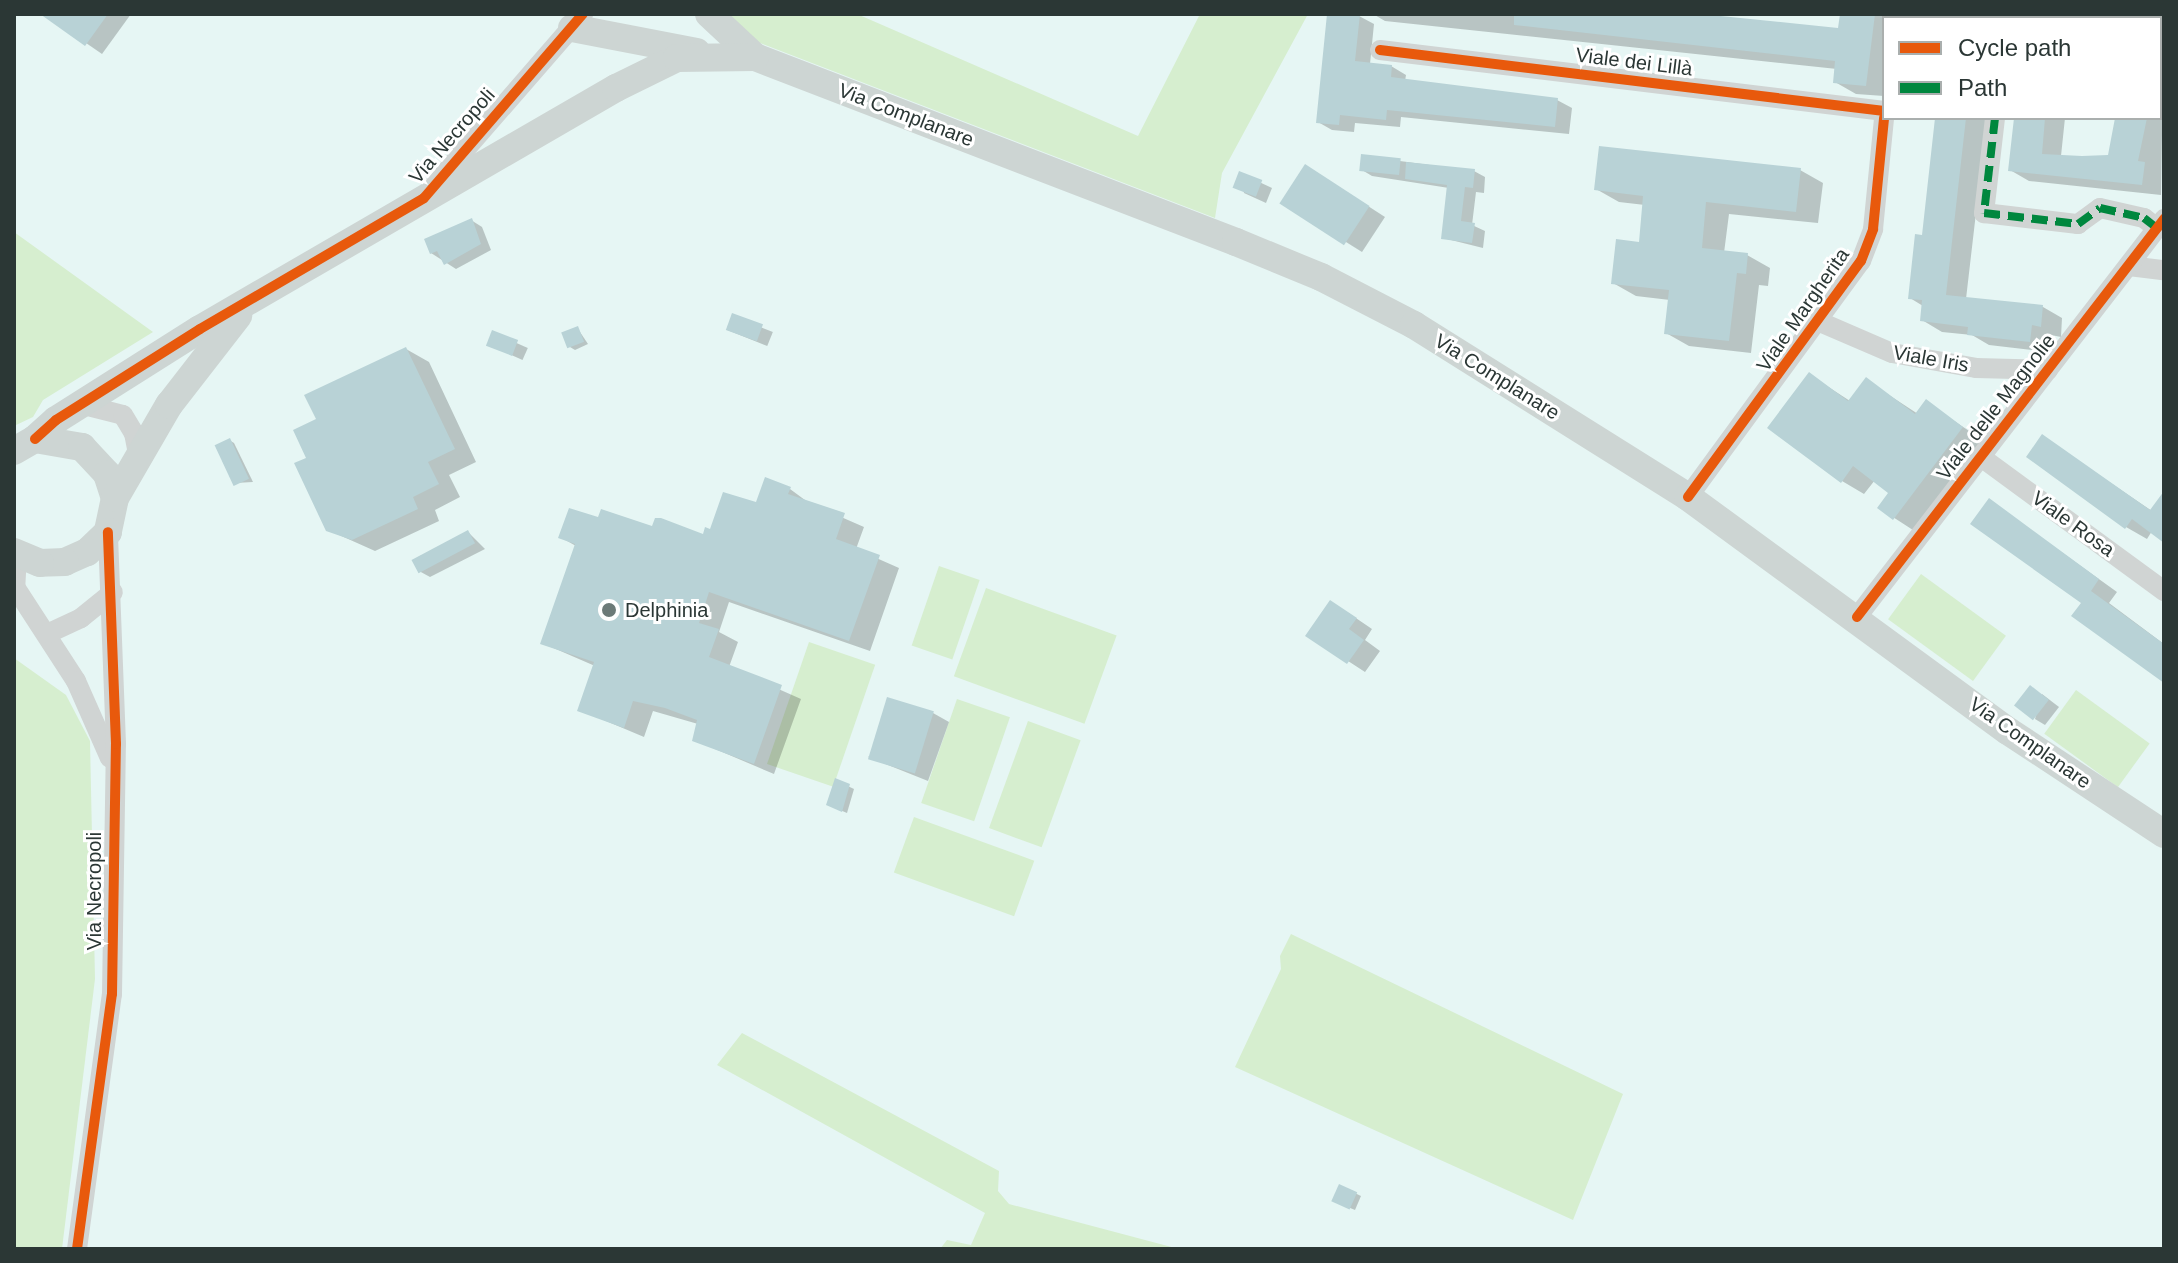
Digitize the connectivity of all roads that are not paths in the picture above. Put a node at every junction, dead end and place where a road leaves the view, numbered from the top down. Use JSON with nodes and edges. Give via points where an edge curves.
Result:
{"nodes":[{"id":1,"x":687,"y":14,"type":"edge"},
{"id":2,"x":709,"y":14,"type":"edge"},
{"id":3,"x":577,"y":21,"type":"edge"},
{"id":4,"x":720,"y":45,"type":"junction"},
{"id":5,"x":1380,"y":50,"type":"dead end"},
{"id":6,"x":1882,"y":111,"type":"edge"},
{"id":7,"x":1884,"y":120,"type":"edge"},
{"id":8,"x":1995,"y":120,"type":"edge"},
{"id":9,"x":424,"y":198,"type":"junction"},
{"id":10,"x":2161,"y":224,"type":"edge"},
{"id":11,"x":2129,"y":266,"type":"junction"},
{"id":12,"x":2164,"y":270,"type":"edge"},
{"id":13,"x":247,"y":306,"type":"junction"},
{"id":14,"x":1820,"y":322,"type":"junction"},
{"id":15,"x":2048,"y":370,"type":"junction"},
{"id":16,"x":80,"y":404,"type":"junction"},
{"id":17,"x":22,"y":445,"type":"edge"},
{"id":18,"x":1981,"y":457,"type":"junction"},
{"id":19,"x":139,"y":459,"type":"junction"},
{"id":20,"x":1688,"y":497,"type":"junction"},
{"id":21,"x":115,"y":498,"type":"junction"},
{"id":22,"x":108,"y":532,"type":"junction"},
{"id":23,"x":15,"y":553,"type":"edge"},
{"id":24,"x":2164,"y":591,"type":"edge"},
{"id":25,"x":113,"y":592,"type":"junction"},
{"id":26,"x":1857,"y":617,"type":"junction"},
{"id":27,"x":49,"y":633,"type":"junction"},
{"id":28,"x":112,"y":766,"type":"junction"},
{"id":29,"x":2164,"y":834,"type":"edge"},
{"id":30,"x":77,"y":1249,"type":"edge"}],
"edges":[{"from":1,"to":4,"type":"main road"},
{"from":2,"to":4,"type":"main road"},
{"from":3,"to":4,"type":"main road"},
{"from":3,"to":9,"type":"street","name":"Via Necropoli"},
{"from":4,"to":9,"type":"main road","via":[[656,68]]},
{"from":4,"to":20,"type":"main road","name":"Via Complanare","via":[[1321,277],[1414,325]]},
{"from":5,"to":6,"type":"street","name":"Viale dei Lillà"},
{"from":7,"to":14,"type":"street","name":"Viale Margherita","via":[[1868,245]]},
{"from":8,"to":10,"type":"street","via":[[1984,213],[2078,224],[2100,208]]},
{"from":9,"to":13,"type":"main road","name":"Via Necropoli"},
{"from":10,"to":11,"type":"street","name":"Viale delle Magnolie"},
{"from":11,"to":12,"type":"street"},
{"from":11,"to":15,"type":"street","name":"Viale delle Magnolie"},
{"from":13,"to":16,"type":"main road","name":"Via Necropoli"},
{"from":13,"to":19,"type":"main road","via":[[169,405]]},
{"from":14,"to":15,"type":"street","name":"Viale Iris","via":[[1892,353],[1976,368]]},
{"from":14,"to":20,"type":"street","name":"Viale Margherita"},
{"from":15,"to":18,"type":"street","name":"Viale delle Magnolie"},
{"from":16,"to":17,"type":"main road","name":"Via Necropoli"},
{"from":16,"to":19,"type":"street","via":[[123,415],[134,433]]},
{"from":17,"to":21,"type":"main road","via":[[65,440],[82,447],[107,474]]},
{"from":18,"to":24,"type":"street","name":"Viale Rosa"},
{"from":18,"to":26,"type":"street","name":"Viale delle Magnolie"},
{"from":19,"to":21,"type":"main road"},
{"from":20,"to":26,"type":"main road","name":"Via Complanare"},
{"from":21,"to":22,"type":"main road"},
{"from":22,"to":23,"type":"main road","via":[[97,545],[65,562],[40,563]]},
{"from":22,"to":25,"type":"street","name":"Via Necropoli"},
{"from":23,"to":27,"type":"street","name":"Via Necropoli","via":[[15,587]]},
{"from":25,"to":27,"type":"street","via":[[81,618]]},
{"from":25,"to":28,"type":"street","name":"Via Necropoli"},
{"from":26,"to":29,"type":"main road","name":"Via Complanare","via":[[2008,731]]},
{"from":27,"to":28,"type":"street","name":"Via Necropoli"},
{"from":28,"to":30,"type":"street","name":"Via Necropoli","via":[[112,994]]}]}
